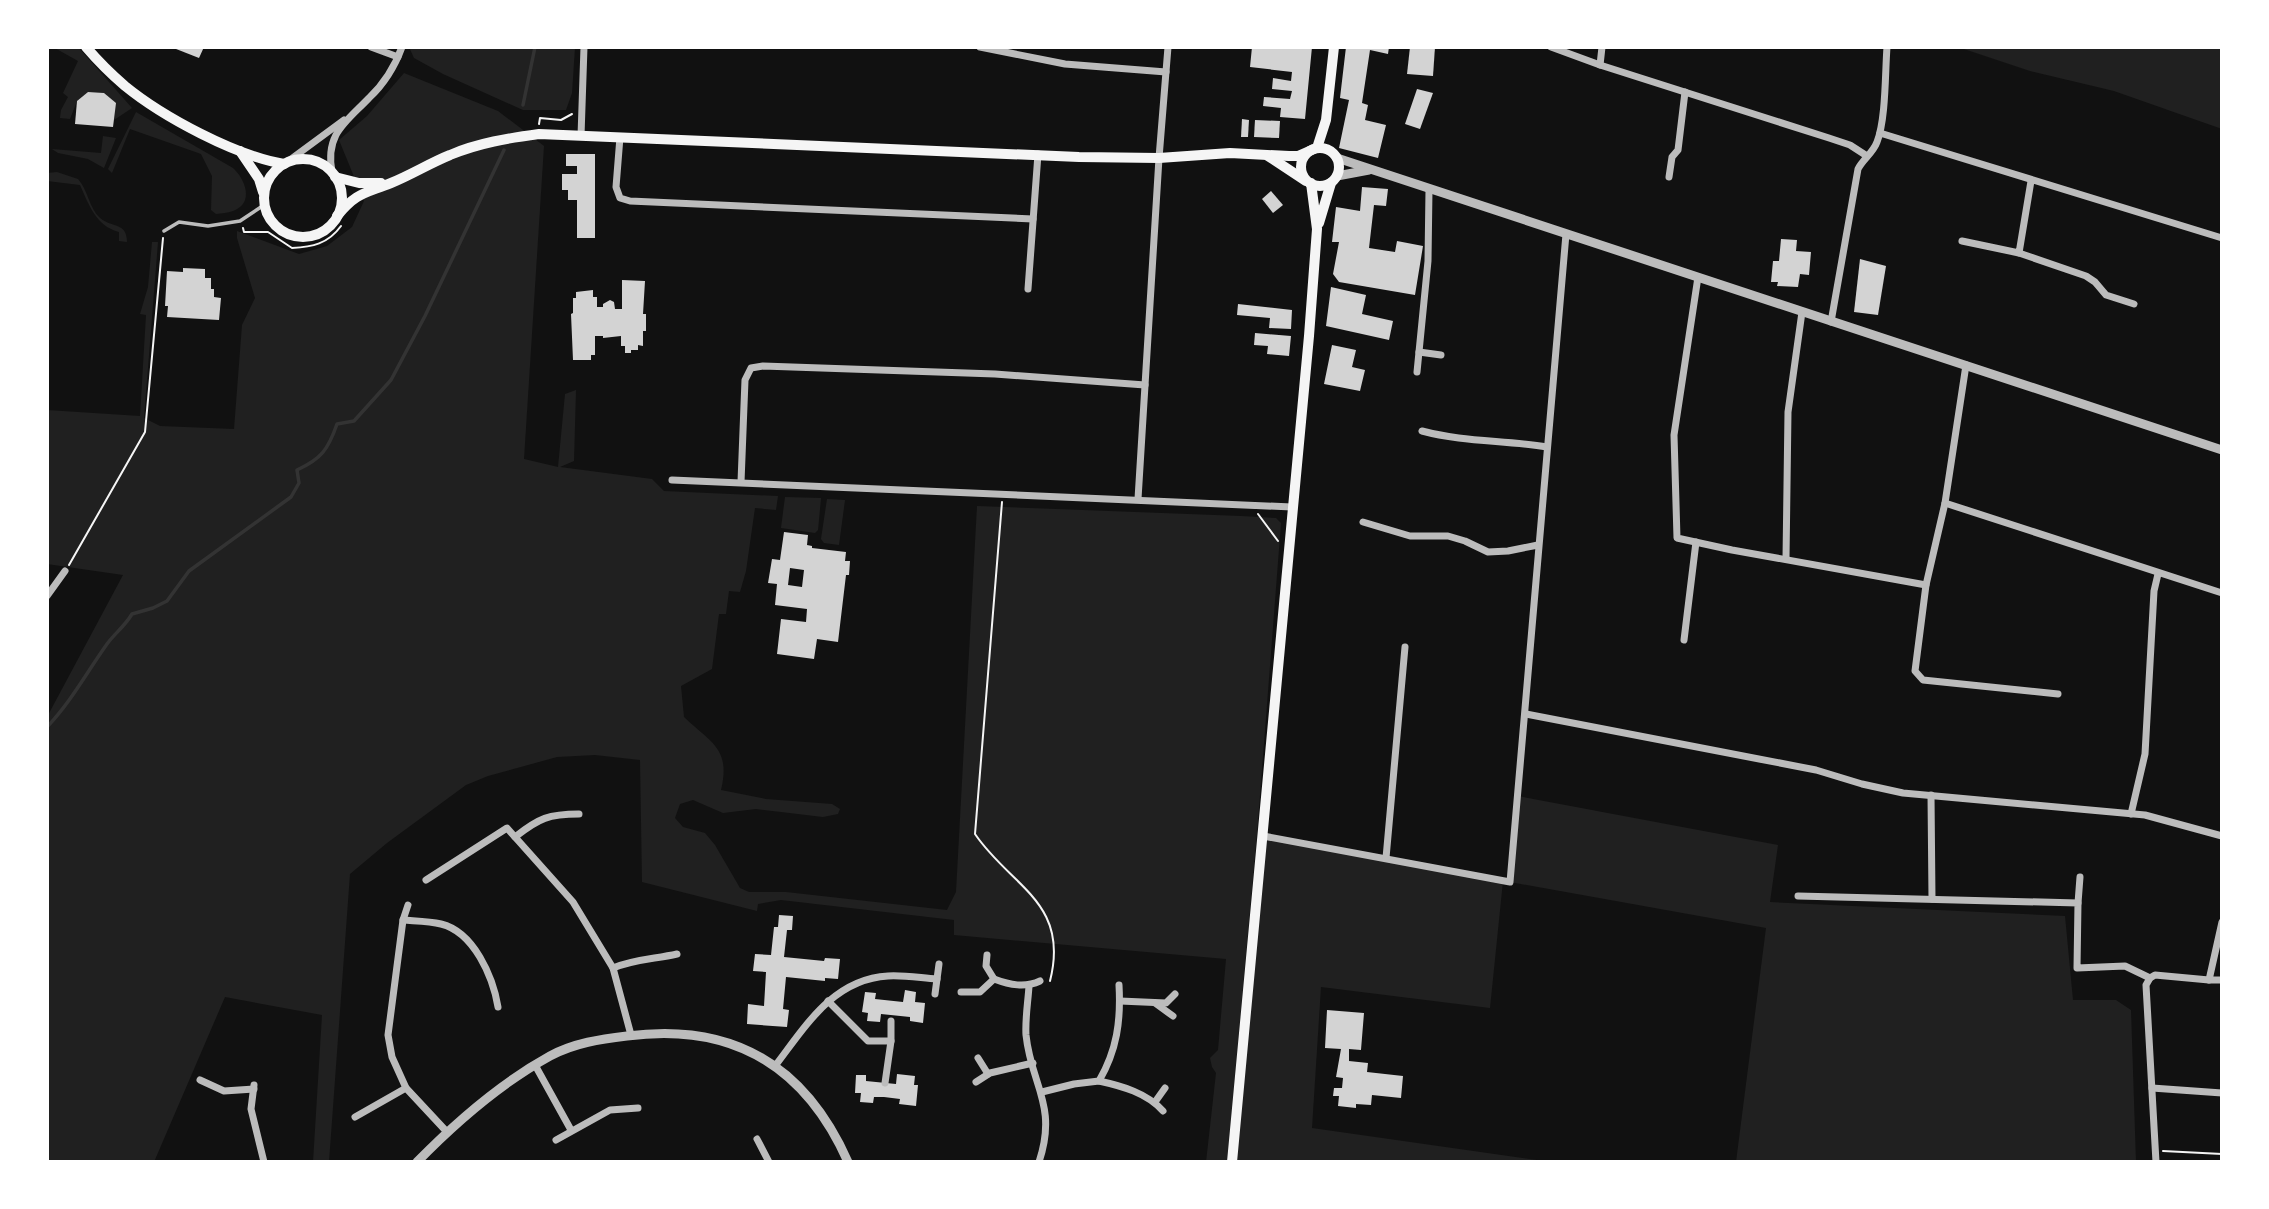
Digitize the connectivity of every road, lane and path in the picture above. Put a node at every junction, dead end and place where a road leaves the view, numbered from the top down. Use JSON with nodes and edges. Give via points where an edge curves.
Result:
{"nodes":[{"id":1,"x":86,"y":47,"type":"edge"},
{"id":2,"x":371,"y":47,"type":"edge"},
{"id":3,"x":402,"y":47,"type":"edge"},
{"id":4,"x":584,"y":47,"type":"edge"},
{"id":5,"x":980,"y":47,"type":"edge"},
{"id":6,"x":1168,"y":47,"type":"edge"},
{"id":7,"x":1334,"y":47,"type":"edge"},
{"id":8,"x":1551,"y":47,"type":"edge"},
{"id":9,"x":1602,"y":47,"type":"edge"},
{"id":10,"x":1887,"y":47,"type":"edge"},
{"id":11,"x":398,"y":57,"type":"junction"},
{"id":12,"x":1600,"y":65,"type":"junction"},
{"id":13,"x":1166,"y":72,"type":"junction"},
{"id":14,"x":1685,"y":92,"type":"junction"},
{"id":15,"x":350,"y":116,"type":"junction"},
{"id":16,"x":1326,"y":120,"type":"junction"},
{"id":17,"x":1880,"y":133,"type":"junction"},
{"id":18,"x":582,"y":135,"type":"junction"},
{"id":19,"x":620,"y":137,"type":"junction"},
{"id":20,"x":1315,"y":149,"type":"junction"},
{"id":21,"x":240,"y":151,"type":"junction"},
{"id":22,"x":1038,"y":154,"type":"junction"},
{"id":23,"x":1266,"y":155,"type":"junction"},
{"id":24,"x":1334,"y":155,"type":"junction"},
{"id":25,"x":1867,"y":156,"type":"junction"},
{"id":26,"x":1159,"y":158,"type":"junction"},
{"id":27,"x":286,"y":163,"type":"junction"},
{"id":28,"x":1370,"y":170,"type":"junction"},
{"id":29,"x":334,"y":175,"type":"junction"},
{"id":30,"x":1669,"y":177,"type":"dead end"},
{"id":31,"x":1334,"y":179,"type":"junction"},
{"id":32,"x":2031,"y":181,"type":"junction"},
{"id":33,"x":1309,"y":182,"type":"junction"},
{"id":34,"x":391,"y":183,"type":"junction"},
{"id":35,"x":1429,"y":190,"type":"junction"},
{"id":36,"x":264,"y":200,"type":"junction"},
{"id":37,"x":337,"y":216,"type":"junction"},
{"id":38,"x":1033,"y":219,"type":"junction"},
{"id":39,"x":1317,"y":229,"type":"junction"},
{"id":40,"x":164,"y":231,"type":"joint"},
{"id":41,"x":1566,"y":234,"type":"junction"},
{"id":42,"x":2222,"y":238,"type":"edge"},
{"id":43,"x":1962,"y":241,"type":"dead end"},
{"id":44,"x":2019,"y":253,"type":"junction"},
{"id":45,"x":1698,"y":277,"type":"junction"},
{"id":46,"x":1028,"y":289,"type":"dead end"},
{"id":47,"x":2134,"y":304,"type":"dead end"},
{"id":48,"x":1802,"y":312,"type":"junction"},
{"id":49,"x":1831,"y":322,"type":"junction"},
{"id":50,"x":1419,"y":352,"type":"junction"},
{"id":51,"x":1441,"y":355,"type":"dead end"},
{"id":52,"x":1966,"y":365,"type":"junction"},
{"id":53,"x":1417,"y":372,"type":"dead end"},
{"id":54,"x":1145,"y":385,"type":"junction"},
{"id":55,"x":1422,"y":431,"type":"dead end"},
{"id":56,"x":1547,"y":447,"type":"junction"},
{"id":57,"x":2222,"y":450,"type":"edge"},
{"id":58,"x":672,"y":480,"type":"dead end"},
{"id":59,"x":741,"y":482,"type":"junction"},
{"id":60,"x":1003,"y":493,"type":"junction"},
{"id":61,"x":1138,"y":499,"type":"junction"},
{"id":62,"x":1945,"y":503,"type":"junction"},
{"id":63,"x":1292,"y":507,"type":"junction"},
{"id":64,"x":1363,"y":522,"type":"dead end"},
{"id":65,"x":1696,"y":542,"type":"junction"},
{"id":66,"x":1538,"y":545,"type":"junction"},
{"id":67,"x":1786,"y":559,"type":"junction"},
{"id":68,"x":65,"y":572,"type":"joint"},
{"id":69,"x":2158,"y":573,"type":"junction"},
{"id":70,"x":1926,"y":585,"type":"junction"},
{"id":71,"x":2222,"y":593,"type":"edge"},
{"id":72,"x":47,"y":596,"type":"edge"},
{"id":73,"x":1684,"y":640,"type":"dead end"},
{"id":74,"x":1405,"y":647,"type":"dead end"},
{"id":75,"x":2058,"y":694,"type":"dead end"},
{"id":76,"x":1526,"y":714,"type":"junction"},
{"id":77,"x":1931,"y":795,"type":"junction"},
{"id":78,"x":579,"y":814,"type":"dead end"},
{"id":79,"x":2131,"y":814,"type":"junction"},
{"id":80,"x":1263,"y":836,"type":"junction"},
{"id":81,"x":2222,"y":836,"type":"edge"},
{"id":82,"x":515,"y":837,"type":"junction"},
{"id":83,"x":1386,"y":858,"type":"junction"},
{"id":84,"x":2080,"y":877,"type":"dead end"},
{"id":85,"x":426,"y":880,"type":"dead end"},
{"id":86,"x":1798,"y":896,"type":"dead end"},
{"id":87,"x":1932,"y":899,"type":"junction"},
{"id":88,"x":2078,"y":903,"type":"junction"},
{"id":89,"x":408,"y":905,"type":"dead end"},
{"id":90,"x":403,"y":920,"type":"junction"},
{"id":91,"x":2222,"y":922,"type":"edge"},
{"id":92,"x":677,"y":954,"type":"dead end"},
{"id":93,"x":987,"y":956,"type":"dead end"},
{"id":94,"x":939,"y":964,"type":"dead end"},
{"id":95,"x":613,"y":968,"type":"junction"},
{"id":96,"x":937,"y":979,"type":"junction"},
{"id":97,"x":994,"y":979,"type":"junction"},
{"id":98,"x":2210,"y":980,"type":"junction"},
{"id":99,"x":1040,"y":981,"type":"joint"},
{"id":100,"x":2222,"y":981,"type":"edge"},
{"id":101,"x":2148,"y":982,"type":"junction"},
{"id":102,"x":1119,"y":985,"type":"dead end"},
{"id":103,"x":1029,"y":986,"type":"junction"},
{"id":104,"x":961,"y":992,"type":"dead end"},
{"id":105,"x":935,"y":994,"type":"dead end"},
{"id":106,"x":1175,"y":994,"type":"dead end"},
{"id":107,"x":1120,"y":1000,"type":"junction"},
{"id":108,"x":828,"y":1001,"type":"junction"},
{"id":109,"x":1155,"y":1003,"type":"junction"},
{"id":110,"x":498,"y":1007,"type":"dead end"},
{"id":111,"x":1173,"y":1016,"type":"dead end"},
{"id":112,"x":891,"y":1021,"type":"dead end"},
{"id":113,"x":631,"y":1035,"type":"junction"},
{"id":114,"x":891,"y":1041,"type":"junction"},
{"id":115,"x":978,"y":1058,"type":"dead end"},
{"id":116,"x":1033,"y":1063,"type":"junction"},
{"id":117,"x":535,"y":1065,"type":"junction"},
{"id":118,"x":775,"y":1066,"type":"junction"},
{"id":119,"x":988,"y":1074,"type":"junction"},
{"id":120,"x":200,"y":1080,"type":"dead end"},
{"id":121,"x":1099,"y":1081,"type":"junction"},
{"id":122,"x":976,"y":1082,"type":"dead end"},
{"id":123,"x":885,"y":1083,"type":"dead end"},
{"id":124,"x":406,"y":1088,"type":"junction"},
{"id":125,"x":1165,"y":1088,"type":"dead end"},
{"id":126,"x":2152,"y":1088,"type":"junction"},
{"id":127,"x":1042,"y":1092,"type":"junction"},
{"id":128,"x":2222,"y":1093,"type":"edge"},
{"id":129,"x":1155,"y":1102,"type":"junction"},
{"id":130,"x":638,"y":1108,"type":"dead end"},
{"id":131,"x":1163,"y":1111,"type":"dead end"},
{"id":132,"x":355,"y":1117,"type":"dead end"},
{"id":133,"x":571,"y":1130,"type":"junction"},
{"id":134,"x":447,"y":1132,"type":"junction"},
{"id":135,"x":757,"y":1139,"type":"dead end"},
{"id":136,"x":556,"y":1140,"type":"dead end"},
{"id":137,"x":2155,"y":1150,"type":"junction"},
{"id":138,"x":2222,"y":1154,"type":"edge"},
{"id":139,"x":844,"y":1161,"type":"edge"},
{"id":140,"x":264,"y":1162,"type":"edge"},
{"id":141,"x":417,"y":1162,"type":"edge"},
{"id":142,"x":769,"y":1162,"type":"edge"},
{"id":143,"x":1039,"y":1162,"type":"edge"},
{"id":144,"x":1232,"y":1162,"type":"edge"},
{"id":145,"x":2155,"y":1162,"type":"edge"}],
"edges":[{"from":1,"to":21,"type":"main road","via":[[136,94]]},
{"from":2,"to":11,"type":"street"},
{"from":3,"to":11,"type":"street"},
{"from":4,"to":18,"type":"street"},
{"from":5,"to":13,"type":"street","via":[[1065,64]]},
{"from":6,"to":13,"type":"street"},
{"from":7,"to":16,"type":"main road"},
{"from":8,"to":12,"type":"street"},
{"from":9,"to":12,"type":"street"},
{"from":10,"to":17,"type":"street"},
{"from":11,"to":15,"type":"street","via":[[383,83]]},
{"from":12,"to":14,"type":"street"},
{"from":13,"to":26,"type":"street"},
{"from":14,"to":25,"type":"street","via":[[1850,145]]},
{"from":14,"to":30,"type":"street","via":[[1678,150]]},
{"from":15,"to":27,"type":"street"},
{"from":15,"to":29,"type":"street","via":[[332,141]]},
{"from":16,"to":20,"type":"main road"},
{"from":16,"to":24,"type":"main road"},
{"from":17,"to":25,"type":"street"},
{"from":17,"to":32,"type":"street"},
{"from":18,"to":19,"type":"main road"},
{"from":18,"to":34,"type":"main road","via":[[539,134],[481,144]]},
{"from":19,"to":22,"type":"main road"},
{"from":19,"to":38,"type":"street","via":[[615,187],[620,198],[631,201]]},
{"from":20,"to":23,"type":"main road","via":[[1298,156]]},
{"from":20,"to":24,"type":"main road"},
{"from":20,"to":33,"type":"main road","via":[[1303,161],[1302,171]]},
{"from":21,"to":27,"type":"main road"},
{"from":21,"to":36,"type":"main road","via":[[259,179]]},
{"from":22,"to":26,"type":"main road"},
{"from":22,"to":38,"type":"street"},
{"from":23,"to":26,"type":"main road"},
{"from":23,"to":33,"type":"main road"},
{"from":24,"to":28,"type":"street"},
{"from":24,"to":31,"type":"main road","via":[[1339,164]]},
{"from":25,"to":49,"type":"street","via":[[1858,169]]},
{"from":26,"to":54,"type":"street"},
{"from":27,"to":29,"type":"main road","via":[[312,160]]},
{"from":27,"to":36,"type":"main road","via":[[271,175]]},
{"from":28,"to":31,"type":"street"},
{"from":28,"to":35,"type":"street"},
{"from":29,"to":34,"type":"main road","via":[[359,183]]},
{"from":29,"to":37,"type":"main road","via":[[342,197]]},
{"from":31,"to":33,"type":"main road","via":[[1321,186]]},
{"from":31,"to":39,"type":"main road"},
{"from":32,"to":42,"type":"street"},
{"from":32,"to":44,"type":"street"},
{"from":33,"to":39,"type":"main road"},
{"from":34,"to":37,"type":"main road","via":[[350,200]]},
{"from":35,"to":41,"type":"street"},
{"from":35,"to":50,"type":"street"},
{"from":36,"to":37,"type":"main road","via":[[274,225],[296,237],[320,233]]},
{"from":36,"to":40,"type":"lane","via":[[240,221],[208,226],[179,222]]},
{"from":38,"to":46,"type":"street"},
{"from":39,"to":63,"type":"main road"},
{"from":40,"to":68,"type":"path","via":[[145,432]]},
{"from":41,"to":45,"type":"street"},
{"from":41,"to":56,"type":"street"},
{"from":43,"to":44,"type":"street"},
{"from":44,"to":47,"type":"street","via":[[2086,276],[2106,295]]},
{"from":45,"to":48,"type":"street"},
{"from":45,"to":65,"type":"street","via":[[1674,435],[1677,538]]},
{"from":48,"to":49,"type":"street"},
{"from":48,"to":67,"type":"street","via":[[1788,412]]},
{"from":49,"to":52,"type":"street"},
{"from":50,"to":51,"type":"street"},
{"from":50,"to":53,"type":"street"},
{"from":52,"to":57,"type":"street"},
{"from":52,"to":62,"type":"street"},
{"from":54,"to":59,"type":"street","via":[[995,374],[751,368],[745,380]]},
{"from":54,"to":61,"type":"street"},
{"from":55,"to":56,"type":"street"},
{"from":56,"to":66,"type":"street"},
{"from":58,"to":59,"type":"street"},
{"from":59,"to":60,"type":"street"},
{"from":60,"to":61,"type":"street"},
{"from":60,"to":99,"type":"path","via":[[975,834],[1030,891],[1045,914],[1053,936],[1053,966],[1048,984]]},
{"from":61,"to":63,"type":"street"},
{"from":62,"to":69,"type":"street"},
{"from":62,"to":70,"type":"street"},
{"from":63,"to":80,"type":"main road"},
{"from":64,"to":66,"type":"street","via":[[1410,537],[1448,536],[1488,552]]},
{"from":65,"to":67,"type":"street"},
{"from":65,"to":73,"type":"street"},
{"from":66,"to":76,"type":"street"},
{"from":67,"to":70,"type":"street"},
{"from":68,"to":72,"type":"street"},
{"from":69,"to":71,"type":"street"},
{"from":69,"to":79,"type":"street","via":[[2145,754]]},
{"from":70,"to":75,"type":"street","via":[[1915,667],[1920,678]]},
{"from":74,"to":83,"type":"street"},
{"from":76,"to":77,"type":"street","via":[[1816,770],[1862,785]]},
{"from":76,"to":83,"type":"street","via":[[1510,882]]},
{"from":77,"to":79,"type":"street"},
{"from":77,"to":87,"type":"street"},
{"from":78,"to":82,"type":"street","via":[[540,819]]},
{"from":79,"to":81,"type":"street"},
{"from":80,"to":83,"type":"street"},
{"from":80,"to":144,"type":"main road"},
{"from":82,"to":85,"type":"street","via":[[507,828]]},
{"from":82,"to":95,"type":"street","via":[[573,902]]},
{"from":84,"to":88,"type":"street"},
{"from":86,"to":87,"type":"street"},
{"from":87,"to":88,"type":"street"},
{"from":88,"to":101,"type":"street","via":[[2077,968],[2125,965]]},
{"from":89,"to":90,"type":"street"},
{"from":90,"to":110,"type":"street","via":[[441,924],[467,939],[495,989]]},
{"from":90,"to":124,"type":"street","via":[[388,1035]]},
{"from":91,"to":98,"type":"street"},
{"from":92,"to":95,"type":"street"},
{"from":93,"to":97,"type":"street","via":[[986,966]]},
{"from":94,"to":96,"type":"street"},
{"from":95,"to":113,"type":"street"},
{"from":96,"to":105,"type":"street"},
{"from":96,"to":108,"type":"street","via":[[872,978]]},
{"from":97,"to":103,"type":"street"},
{"from":97,"to":104,"type":"street","via":[[980,992]]},
{"from":98,"to":100,"type":"street"},
{"from":98,"to":101,"type":"street","via":[[2155,975]]},
{"from":99,"to":103,"type":"street"},
{"from":101,"to":126,"type":"street"},
{"from":102,"to":107,"type":"street"},
{"from":103,"to":116,"type":"street","via":[[1026,1035]]},
{"from":106,"to":109,"type":"street","via":[[1166,1003]]},
{"from":107,"to":109,"type":"street"},
{"from":107,"to":121,"type":"street","via":[[1116,1041]]},
{"from":108,"to":114,"type":"street","via":[[867,1041]]},
{"from":108,"to":118,"type":"street"},
{"from":109,"to":111,"type":"street"},
{"from":112,"to":114,"type":"street"},
{"from":113,"to":117,"type":"street","via":[[585,1043]]},
{"from":113,"to":118,"type":"street","via":[[705,1036],[749,1051]]},
{"from":114,"to":123,"type":"street"},
{"from":115,"to":119,"type":"street"},
{"from":116,"to":119,"type":"street"},
{"from":116,"to":127,"type":"street"},
{"from":117,"to":133,"type":"street"},
{"from":117,"to":134,"type":"street"},
{"from":118,"to":139,"type":"street","via":[[803,1089],[830,1126]]},
{"from":119,"to":122,"type":"street"},
{"from":120,"to":140,"type":"street","via":[[224,1091],[254,1087],[251,1109]]},
{"from":121,"to":127,"type":"street"},
{"from":121,"to":129,"type":"street"},
{"from":124,"to":132,"type":"street"},
{"from":124,"to":134,"type":"street"},
{"from":125,"to":129,"type":"street"},
{"from":126,"to":128,"type":"street"},
{"from":126,"to":137,"type":"street"},
{"from":127,"to":143,"type":"street","via":[[1047,1121]]},
{"from":129,"to":131,"type":"street"},
{"from":130,"to":133,"type":"street","via":[[610,1110]]},
{"from":133,"to":136,"type":"street"},
{"from":134,"to":141,"type":"street"},
{"from":135,"to":142,"type":"street"},
{"from":137,"to":138,"type":"path"},
{"from":137,"to":145,"type":"street"}]}
